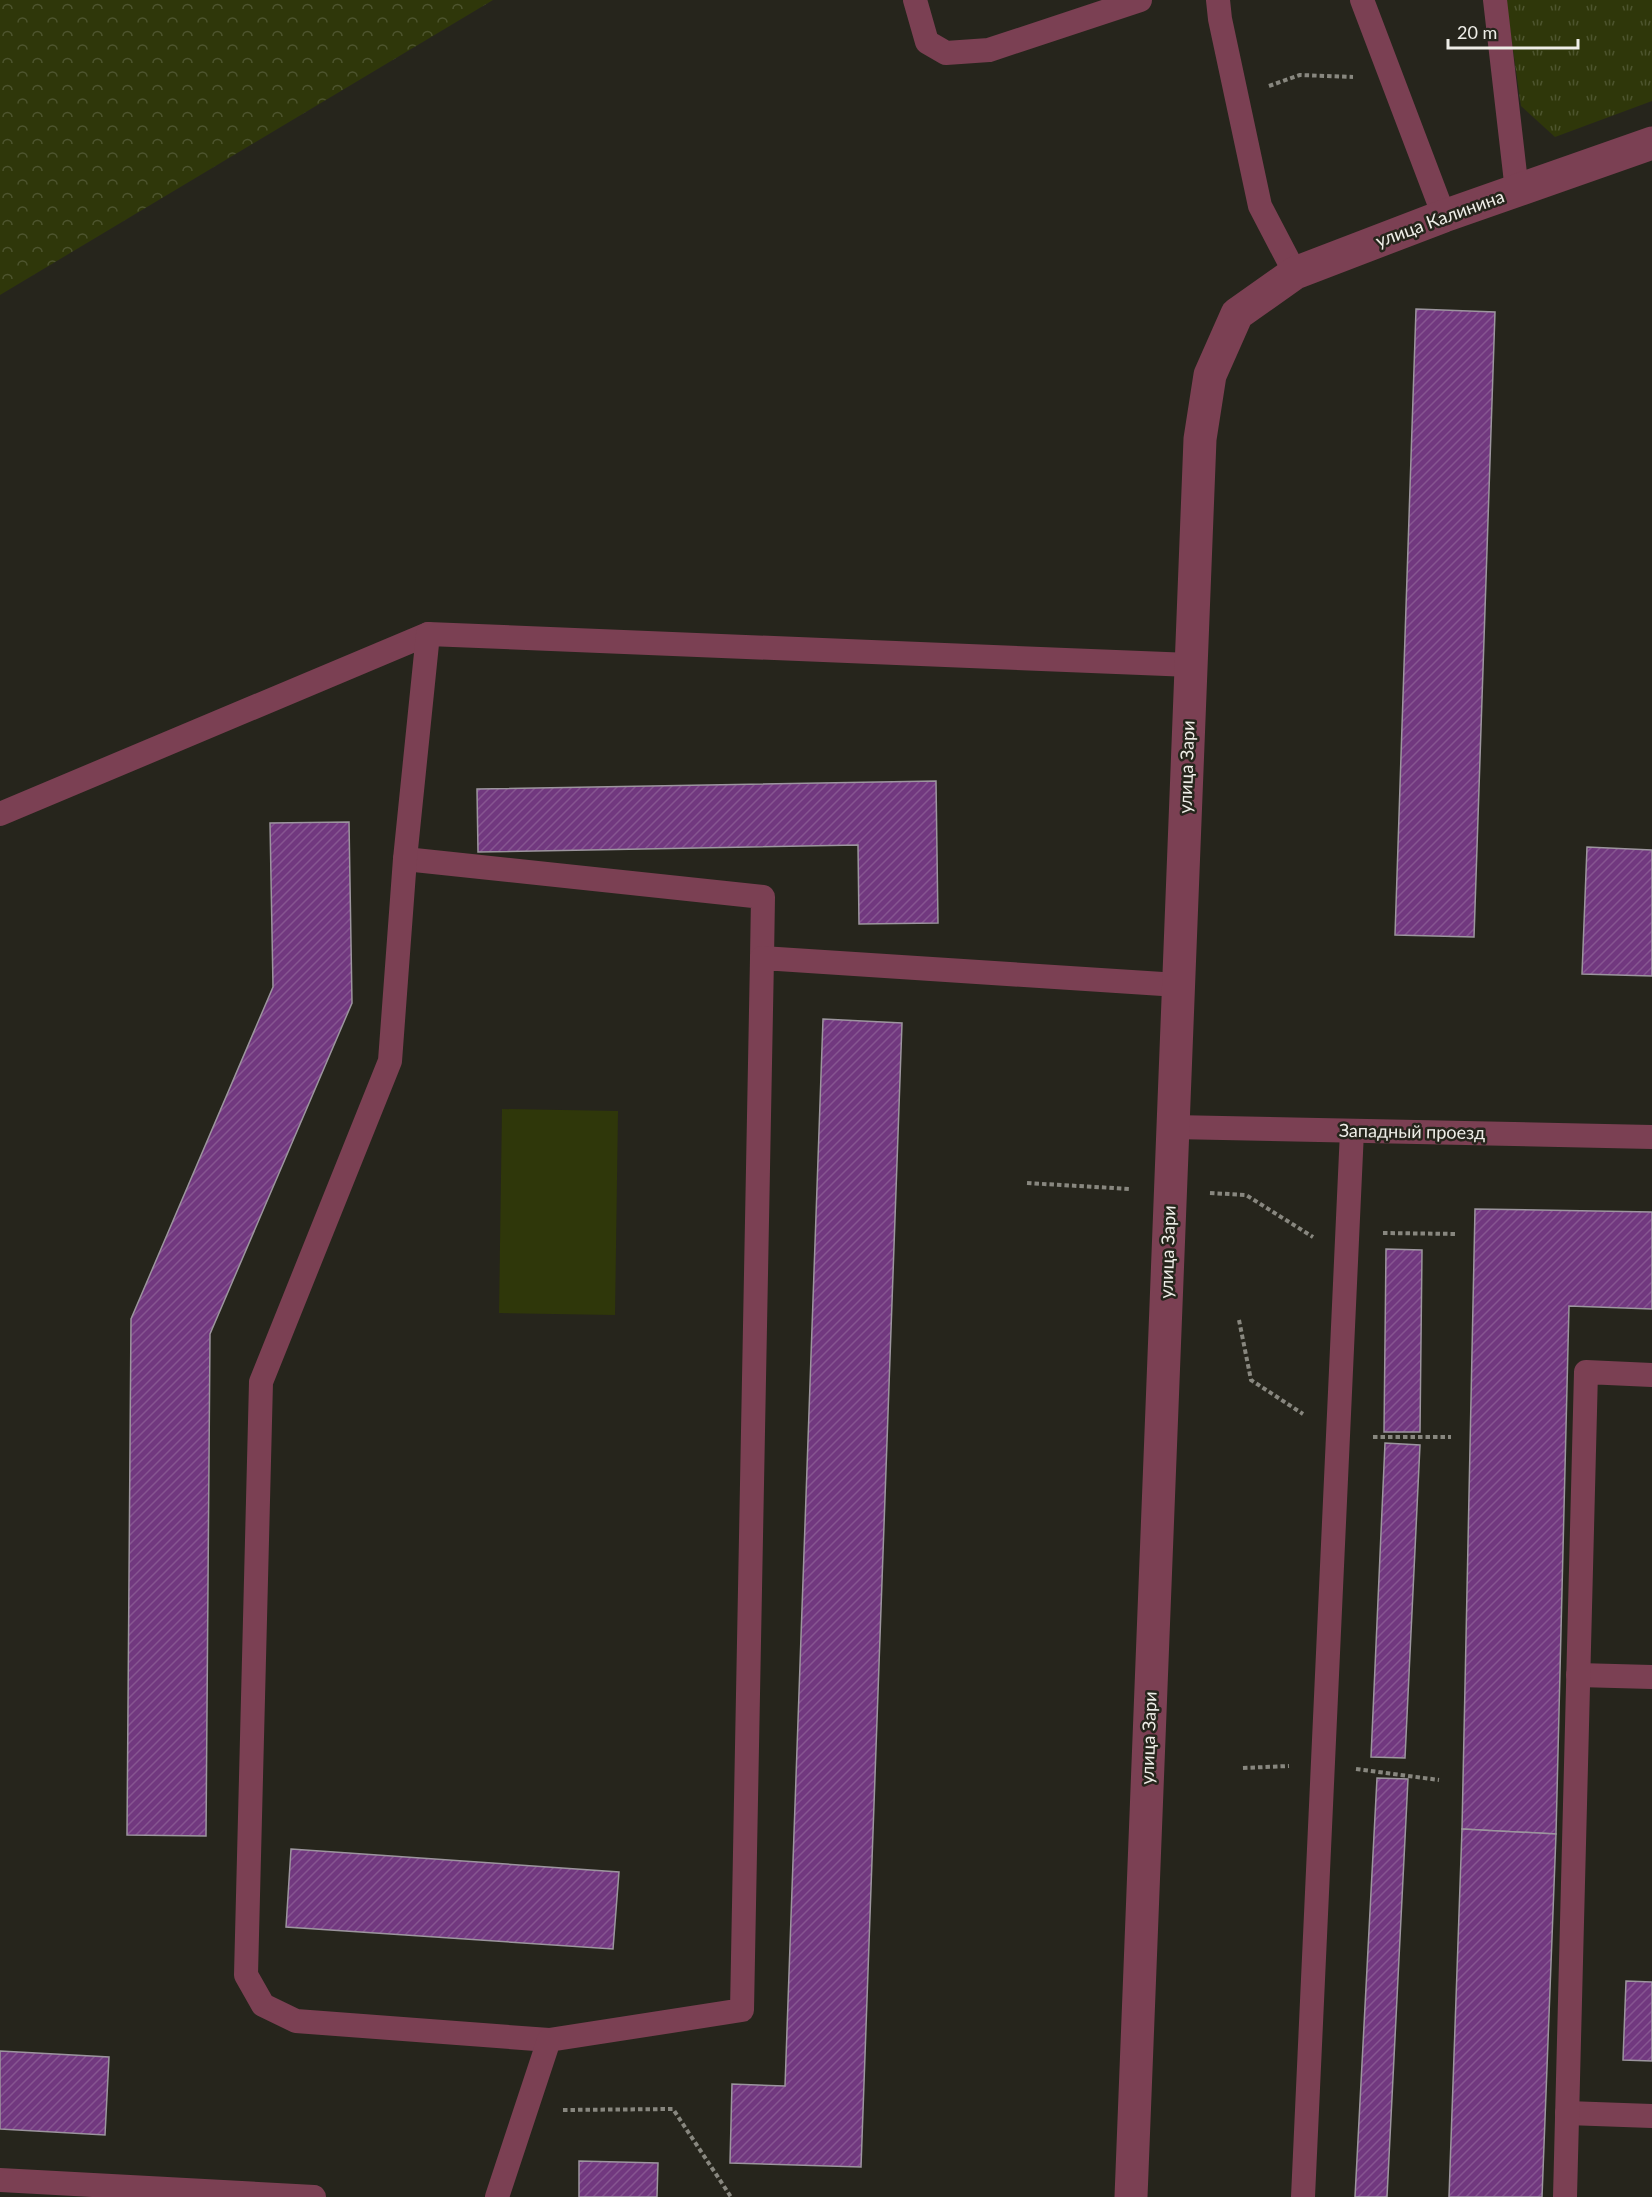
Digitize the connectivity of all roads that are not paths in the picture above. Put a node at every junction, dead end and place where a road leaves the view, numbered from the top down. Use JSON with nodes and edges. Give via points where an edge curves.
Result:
{"nodes":[{"id":1,"x":915,"y":0,"type":"edge"},
{"id":2,"x":1140,"y":0,"type":"edge"},
{"id":3,"x":1362,"y":0,"type":"edge"},
{"id":4,"x":1495,"y":0,"type":"edge"},
{"id":5,"x":1215,"y":1,"type":"edge"},
{"id":6,"x":1652,"y":143,"type":"edge"},
{"id":7,"x":1517,"y":191,"type":"junction"},
{"id":8,"x":1444,"y":216,"type":"junction"},
{"id":9,"x":1295,"y":273,"type":"junction"},
{"id":10,"x":1237,"y":314,"type":"joint"},
{"id":11,"x":428,"y":634,"type":"junction"},
{"id":12,"x":1191,"y":665,"type":"junction"},
{"id":13,"x":0,"y":814,"type":"edge"},
{"id":14,"x":405,"y":859,"type":"junction"},
{"id":15,"x":762,"y":958,"type":"junction"},
{"id":16,"x":1179,"y":985,"type":"junction"},
{"id":17,"x":1173,"y":1127,"type":"junction"},
{"id":18,"x":1352,"y":1131,"type":"junction"},
{"id":19,"x":1652,"y":1137,"type":"edge"},
{"id":20,"x":1652,"y":1375,"type":"edge"},
{"id":21,"x":1578,"y":1675,"type":"junction"},
{"id":22,"x":1652,"y":1677,"type":"edge"},
{"id":23,"x":549,"y":2040,"type":"junction"},
{"id":24,"x":1567,"y":2113,"type":"junction"},
{"id":25,"x":1652,"y":2116,"type":"edge"},
{"id":26,"x":0,"y":2180,"type":"edge"},
{"id":27,"x":314,"y":2197,"type":"edge"},
{"id":28,"x":497,"y":2197,"type":"edge"},
{"id":29,"x":1131,"y":2197,"type":"edge"},
{"id":30,"x":1303,"y":2197,"type":"edge"},
{"id":31,"x":1565,"y":2197,"type":"edge"}],
"edges":[{"from":1,"to":2,"type":"lane","via":[[927,42],[946,52],[989,50]]},
{"from":3,"to":8,"type":"lane"},
{"from":4,"to":7,"type":"lane"},
{"from":5,"to":9,"type":"lane","via":[[1260,206]]},
{"from":6,"to":7,"type":"street","name":"улица Калинина"},
{"from":7,"to":8,"type":"street","name":"улица Калинина"},
{"from":8,"to":9,"type":"street","name":"улица Калинина"},
{"from":9,"to":10,"type":"street","name":"улица Калинина"},
{"from":10,"to":12,"type":"street","name":"улица Зари","via":[[1210,375],[1200,439]]},
{"from":11,"to":12,"type":"lane"},
{"from":11,"to":13,"type":"lane"},
{"from":11,"to":14,"type":"lane"},
{"from":12,"to":16,"type":"street","name":"улица Зари"},
{"from":14,"to":15,"type":"lane","via":[[763,897]]},
{"from":14,"to":23,"type":"lane","via":[[390,1060],[261,1382],[246,1975],[263,2005],[296,2021]]},
{"from":15,"to":16,"type":"lane"},
{"from":15,"to":23,"type":"lane","via":[[742,2010]]},
{"from":16,"to":17,"type":"street","name":"улица Зари"},
{"from":17,"to":18,"type":"lane","name":"Западный проезд"},
{"from":17,"to":29,"type":"street","name":"улица Зари"},
{"from":18,"to":19,"type":"lane","name":"Западный проезд"},
{"from":18,"to":30,"type":"lane"},
{"from":20,"to":21,"type":"lane","via":[[1586,1372]]},
{"from":21,"to":22,"type":"lane"},
{"from":21,"to":24,"type":"lane"},
{"from":23,"to":28,"type":"lane"},
{"from":24,"to":25,"type":"lane"},
{"from":24,"to":31,"type":"lane"},
{"from":26,"to":27,"type":"lane"}]}
